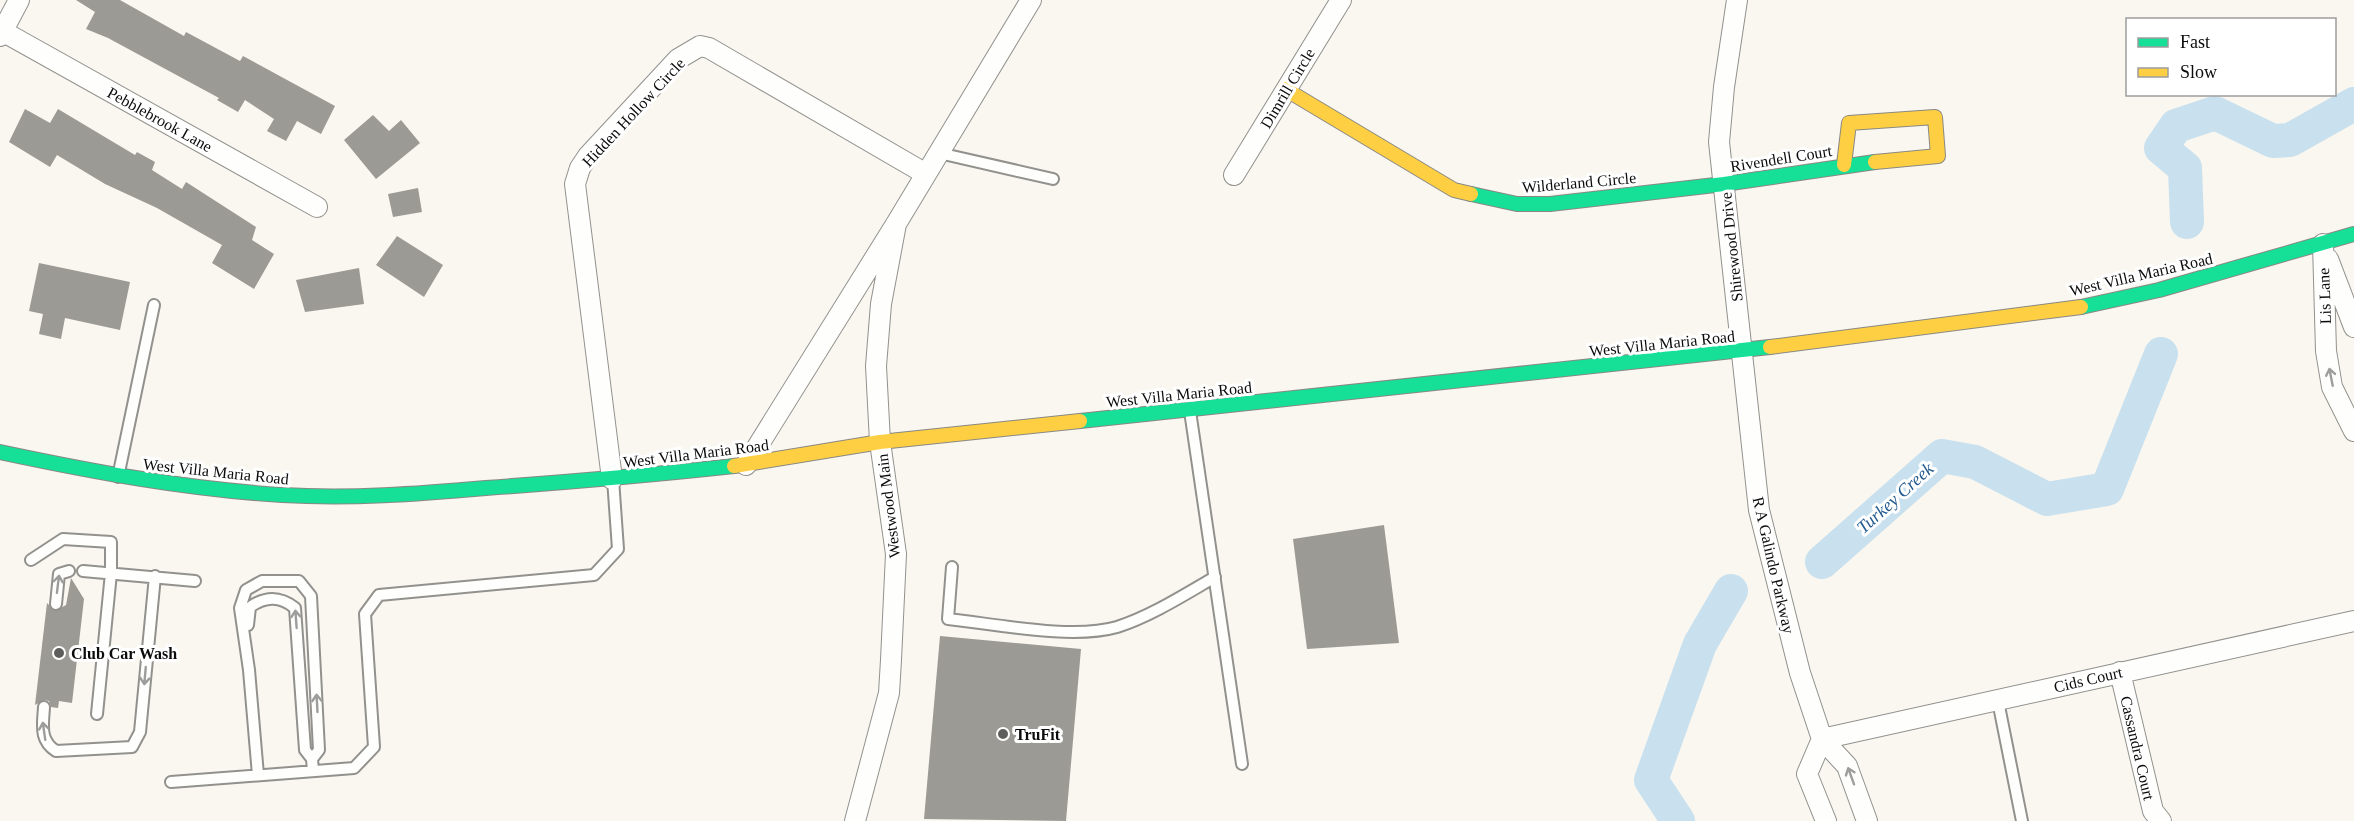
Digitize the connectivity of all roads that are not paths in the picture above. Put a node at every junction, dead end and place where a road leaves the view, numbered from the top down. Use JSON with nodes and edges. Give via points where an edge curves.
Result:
{"nodes":[{"id":1,"x":19,"y":0,"type":"edge"},
{"id":2,"x":1031,"y":0,"type":"edge"},
{"id":3,"x":1341,"y":0,"type":"edge"},
{"id":4,"x":1737,"y":0,"type":"edge"},
{"id":5,"x":1,"y":34,"type":"edge"},
{"id":6,"x":1285,"y":89,"type":"junction"},
{"id":7,"x":939,"y":153,"type":"junction"},
{"id":8,"x":1844,"y":165,"type":"junction"},
{"id":9,"x":926,"y":174,"type":"junction"},
{"id":10,"x":1234,"y":176,"type":"dead end"},
{"id":11,"x":1053,"y":179,"type":"dead end"},
{"id":12,"x":1724,"y":184,"type":"junction"},
{"id":13,"x":317,"y":207,"type":"dead end"},
{"id":14,"x":896,"y":224,"type":"junction"},
{"id":15,"x":2354,"y":234,"type":"edge"},
{"id":16,"x":2323,"y":244,"type":"junction"},
{"id":17,"x":154,"y":305,"type":"dead end"},
{"id":18,"x":2354,"y":327,"type":"edge"},
{"id":19,"x":1742,"y":351,"type":"junction"},
{"id":20,"x":1189,"y":410,"type":"junction"},
{"id":21,"x":2354,"y":431,"type":"edge"},
{"id":22,"x":880,"y":442,"type":"junction"},
{"id":23,"x":0,"y":452,"type":"edge"},
{"id":24,"x":746,"y":465,"type":"junction"},
{"id":25,"x":118,"y":477,"type":"junction"},
{"id":26,"x":612,"y":479,"type":"junction"},
{"id":27,"x":31,"y":560,"type":"dead end"},
{"id":28,"x":952,"y":567,"type":"dead end"},
{"id":29,"x":69,"y":571,"type":"dead end"},
{"id":30,"x":83,"y":571,"type":"dead end"},
{"id":31,"x":111,"y":573,"type":"junction"},
{"id":32,"x":155,"y":576,"type":"junction"},
{"id":33,"x":1215,"y":577,"type":"junction"},
{"id":34,"x":195,"y":581,"type":"dead end"},
{"id":35,"x":56,"y":604,"type":"dead end"},
{"id":36,"x":2354,"y":621,"type":"edge"},
{"id":37,"x":249,"y":670,"type":"junction"},
{"id":38,"x":2120,"y":672,"type":"junction"},
{"id":39,"x":1998,"y":700,"type":"junction"},
{"id":40,"x":44,"y":707,"type":"dead end"},
{"id":41,"x":97,"y":714,"type":"dead end"},
{"id":42,"x":1822,"y":739,"type":"junction"},
{"id":43,"x":312,"y":759,"type":"junction"},
{"id":44,"x":1242,"y":764,"type":"dead end"},
{"id":45,"x":312,"y":771,"type":"junction"},
{"id":46,"x":258,"y":776,"type":"junction"},
{"id":47,"x":171,"y":782,"type":"dead end"},
{"id":48,"x":855,"y":821,"type":"edge"},
{"id":49,"x":1826,"y":821,"type":"edge"},
{"id":50,"x":1867,"y":821,"type":"edge"},
{"id":51,"x":2022,"y":821,"type":"edge"},
{"id":52,"x":2161,"y":821,"type":"edge"}],
"edges":[{"from":1,"to":5,"type":"street"},
{"from":2,"to":7,"type":"street","name":"Westwood Main"},
{"from":3,"to":6,"type":"street","name":"Dimrill Circle"},
{"from":4,"to":12,"type":"street","name":"Shirewood Drive","via":[[1719,142]]},
{"from":5,"to":13,"type":"street","name":"Pebblebrook Lane"},
{"from":6,"to":10,"type":"street","name":"Dimrill Circle"},
{"from":6,"to":12,"type":"main road","name":"Wilderland Circle","via":[[1425,175],[1454,190],[1485,198],[1517,204],[1550,204]]},
{"from":7,"to":9,"type":"street","name":"Westwood Main"},
{"from":7,"to":11,"type":"lane"},
{"from":8,"to":8,"type":"main road","name":"Rivendell Court","via":[[1938,156],[1935,117],[1849,123]]},
{"from":8,"to":12,"type":"main road","name":"Rivendell Court"},
{"from":9,"to":14,"type":"street","name":"Westwood Main"},
{"from":9,"to":26,"type":"street","name":"Hidden Hollow Circle","via":[[708,48],[700,46],[678,59],[588,156],[575,184]]},
{"from":12,"to":19,"type":"street","name":"Shirewood Drive"},
{"from":14,"to":22,"type":"street","name":"Westwood Main","via":[[880,304],[876,366]]},
{"from":14,"to":24,"type":"street","name":"Westwood Main"},
{"from":15,"to":16,"type":"main road","name":"West Villa Maria Road"},
{"from":16,"to":18,"type":"street","name":"Lis Lane"},
{"from":16,"to":19,"type":"main road","name":"West Villa Maria Road","via":[[2083,307]]},
{"from":21,"to":16,"type":"street","name":"Lis Lane","one_way":true,"via":[[2332,387],[2326,351]]},
{"from":17,"to":25,"type":"lane"},
{"from":19,"to":20,"type":"main road","name":"West Villa Maria Road"},
{"from":19,"to":42,"type":"street","name":"R A Galindo Parkway","via":[[1759,510],[1800,673]]},
{"from":20,"to":22,"type":"main road","name":"West Villa Maria Road"},
{"from":20,"to":33,"type":"lane"},
{"from":22,"to":24,"type":"main road","name":"West Villa Maria Road"},
{"from":22,"to":48,"type":"street","name":"Westwood Main","via":[[896,554],[893,638],[889,693]]},
{"from":23,"to":25,"type":"main road","name":"West Villa Maria Road"},
{"from":24,"to":26,"type":"main road","name":"West Villa Maria Road"},
{"from":25,"to":26,"type":"main road","name":"West Villa Maria Road","via":[[207,489],[327,498]]},
{"from":26,"to":45,"type":"lane","via":[[618,549],[594,574],[379,595],[365,614],[374,747],[354,768]]},
{"from":27,"to":31,"type":"lane","via":[[63,538],[111,542]]},
{"from":28,"to":33,"type":"lane","via":[[948,619],[1081,633],[1117,627]]},
{"from":35,"to":29,"type":"lane","one_way":true,"via":[[59,574]]},
{"from":30,"to":31,"type":"lane"},
{"from":31,"to":32,"type":"lane"},
{"from":31,"to":41,"type":"lane"},
{"from":32,"to":34,"type":"lane"},
{"from":32,"to":40,"type":"lane","one_way":true,"via":[[140,732],[132,747],[56,751],[47,745],[42,734]]},
{"from":33,"to":44,"type":"lane"},
{"from":36,"to":38,"type":"street","name":"Cids Court"},
{"from":43,"to":37,"type":"lane","one_way":true,"via":[[305,750],[295,608],[284,600],[265,599],[250,607],[253,659]]},
{"from":43,"to":37,"type":"lane","one_way":true,"via":[[319,750],[311,596],[299,581],[262,581],[246,590],[240,608]]},
{"from":37,"to":46,"type":"lane"},
{"from":38,"to":39,"type":"street","name":"Cids Court"},
{"from":38,"to":52,"type":"street","name":"Cassandra Court","via":[[2153,812]]},
{"from":39,"to":42,"type":"street","name":"Cids Court"},
{"from":39,"to":51,"type":"lane"},
{"from":42,"to":49,"type":"street","via":[[1807,774]]},
{"from":50,"to":42,"type":"street","name":"R A Galindo Parkway","one_way":true,"via":[[1847,766]]},
{"from":43,"to":45,"type":"lane"},
{"from":45,"to":46,"type":"lane"},
{"from":46,"to":47,"type":"lane"}]}
